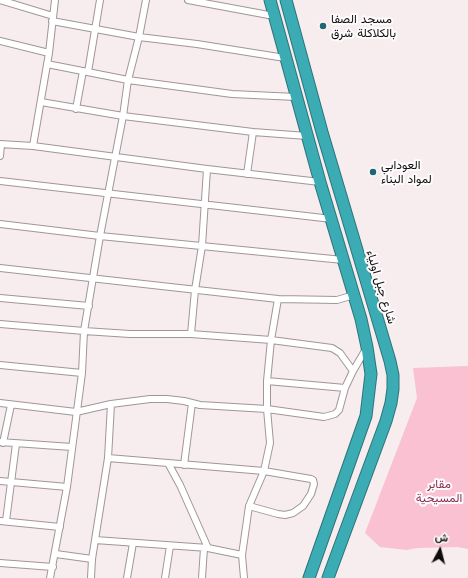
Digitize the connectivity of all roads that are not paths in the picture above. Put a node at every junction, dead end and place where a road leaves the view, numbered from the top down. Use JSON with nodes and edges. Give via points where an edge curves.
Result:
{"nodes":[{"id":1,"x":0,"y":0,"type":"edge"},
{"id":2,"x":55,"y":0,"type":"edge"},
{"id":3,"x":100,"y":0,"type":"edge"},
{"id":4,"x":146,"y":0,"type":"edge"},
{"id":5,"x":188,"y":0,"type":"edge"},
{"id":6,"x":270,"y":0,"type":"edge"},
{"id":7,"x":286,"y":0,"type":"edge"},
{"id":8,"x":274,"y":16,"type":"junction"},
{"id":9,"x":52,"y":18,"type":"junction"},
{"id":10,"x":94,"y":29,"type":"junction"},
{"id":11,"x":139,"y":37,"type":"junction"},
{"id":12,"x":0,"y":41,"type":"edge"},
{"id":13,"x":48,"y":53,"type":"junction"},
{"id":14,"x":285,"y":58,"type":"junction"},
{"id":15,"x":47,"y":64,"type":"junction"},
{"id":16,"x":85,"y":72,"type":"junction"},
{"id":17,"x":128,"y":80,"type":"junction"},
{"id":18,"x":296,"y":97,"type":"junction"},
{"id":19,"x":41,"y":102,"type":"junction"},
{"id":20,"x":76,"y":109,"type":"junction"},
{"id":21,"x":123,"y":116,"type":"junction"},
{"id":22,"x":253,"y":132,"type":"junction"},
{"id":23,"x":307,"y":136,"type":"junction"},
{"id":24,"x":1,"y":144,"type":"edge"},
{"id":25,"x":33,"y":146,"type":"junction"},
{"id":26,"x":0,"y":156,"type":"edge"},
{"id":27,"x":115,"y":157,"type":"junction"},
{"id":28,"x":206,"y":169,"type":"junction"},
{"id":29,"x":247,"y":174,"type":"junction"},
{"id":30,"x":0,"y":181,"type":"edge"},
{"id":31,"x":320,"y":182,"type":"junction"},
{"id":32,"x":108,"y":195,"type":"junction"},
{"id":33,"x":205,"y":204,"type":"junction"},
{"id":34,"x":332,"y":219,"type":"junction"},
{"id":35,"x":0,"y":224,"type":"edge"},
{"id":36,"x":100,"y":236,"type":"junction"},
{"id":37,"x":202,"y":246,"type":"junction"},
{"id":38,"x":343,"y":260,"type":"junction"},
{"id":39,"x":0,"y":268,"type":"edge"},
{"id":40,"x":94,"y":278,"type":"junction"},
{"id":41,"x":195,"y":290,"type":"junction"},
{"id":42,"x":354,"y":295,"type":"junction"},
{"id":43,"x":0,"y":298,"type":"edge"},
{"id":44,"x":278,"y":299,"type":"junction"},
{"id":45,"x":89,"y":306,"type":"junction"},
{"id":46,"x":0,"y":324,"type":"edge"},
{"id":47,"x":84,"y":331,"type":"junction"},
{"id":48,"x":192,"y":334,"type":"junction"},
{"id":49,"x":271,"y":340,"type":"junction"},
{"id":50,"x":367,"y":347,"type":"junction"},
{"id":51,"x":0,"y":365,"type":"edge"},
{"id":52,"x":353,"y":371,"type":"junction"},
{"id":53,"x":82,"y":373,"type":"junction"},
{"id":54,"x":267,"y":381,"type":"junction"},
{"id":55,"x":345,"y":388,"type":"junction"},
{"id":56,"x":0,"y":403,"type":"edge"},
{"id":57,"x":192,"y":403,"type":"junction"},
{"id":58,"x":111,"y":404,"type":"junction"},
{"id":59,"x":11,"y":405,"type":"junction"},
{"id":60,"x":267,"y":409,"type":"junction"},
{"id":61,"x":76,"y":412,"type":"junction"},
{"id":62,"x":2,"y":442,"type":"edge"},
{"id":63,"x":16,"y":444,"type":"junction"},
{"id":64,"x":72,"y":447,"type":"junction"},
{"id":65,"x":108,"y":458,"type":"junction"},
{"id":66,"x":168,"y":463,"type":"junction"},
{"id":67,"x":184,"y":465,"type":"junction"},
{"id":68,"x":264,"y":471,"type":"junction"},
{"id":69,"x":0,"y":481,"type":"edge"},
{"id":70,"x":12,"y":482,"type":"junction"},
{"id":71,"x":67,"y":487,"type":"junction"},
{"id":72,"x":249,"y":506,"type":"junction"},
{"id":73,"x":3,"y":521,"type":"edge"},
{"id":74,"x":60,"y":527,"type":"junction"},
{"id":75,"x":95,"y":540,"type":"junction"},
{"id":76,"x":133,"y":543,"type":"junction"},
{"id":77,"x":170,"y":546,"type":"junction"},
{"id":78,"x":206,"y":548,"type":"junction"},
{"id":79,"x":56,"y":554,"type":"junction"},
{"id":80,"x":242,"y":555,"type":"junction"},
{"id":81,"x":92,"y":560,"type":"junction"},
{"id":82,"x":0,"y":563,"type":"edge"},
{"id":83,"x":53,"y":567,"type":"junction"},
{"id":84,"x":50,"y":578,"type":"edge"},
{"id":85,"x":91,"y":578,"type":"edge"},
{"id":86,"x":126,"y":578,"type":"edge"},
{"id":87,"x":165,"y":578,"type":"edge"},
{"id":88,"x":202,"y":578,"type":"edge"},
{"id":89,"x":244,"y":578,"type":"edge"},
{"id":90,"x":309,"y":578,"type":"edge"},
{"id":91,"x":328,"y":578,"type":"edge"}],
"edges":[{"from":1,"to":9,"type":"street"},
{"from":2,"to":9,"type":"street"},
{"from":3,"to":10,"type":"street"},
{"from":4,"to":11,"type":"street"},
{"from":5,"to":8,"type":"street"},
{"from":6,"to":8,"type":"highway"},
{"from":7,"to":91,"type":"highway","name":"شارع جبل اولياء","via":[[393,375],[391,403],[386,421]]},
{"from":8,"to":14,"type":"highway"},
{"from":9,"to":10,"type":"street"},
{"from":9,"to":13,"type":"street"},
{"from":10,"to":11,"type":"street"},
{"from":10,"to":16,"type":"street"},
{"from":11,"to":14,"type":"street"},
{"from":11,"to":17,"type":"street"},
{"from":12,"to":13,"type":"street"},
{"from":13,"to":15,"type":"street"},
{"from":14,"to":18,"type":"highway"},
{"from":15,"to":16,"type":"street"},
{"from":15,"to":19,"type":"street"},
{"from":16,"to":17,"type":"street"},
{"from":16,"to":20,"type":"street"},
{"from":17,"to":18,"type":"street","via":[[232,94]]},
{"from":17,"to":21,"type":"street"},
{"from":18,"to":23,"type":"highway"},
{"from":19,"to":20,"type":"street"},
{"from":19,"to":25,"type":"street"},
{"from":20,"to":21,"type":"street"},
{"from":21,"to":22,"type":"street"},
{"from":21,"to":27,"type":"street"},
{"from":22,"to":23,"type":"street"},
{"from":22,"to":29,"type":"street"},
{"from":23,"to":31,"type":"highway"},
{"from":24,"to":25,"type":"street"},
{"from":24,"to":26,"type":"street"},
{"from":25,"to":27,"type":"street"},
{"from":27,"to":28,"type":"street"},
{"from":27,"to":32,"type":"street"},
{"from":28,"to":29,"type":"street"},
{"from":28,"to":33,"type":"street"},
{"from":29,"to":31,"type":"street"},
{"from":30,"to":32,"type":"street"},
{"from":31,"to":34,"type":"highway"},
{"from":32,"to":33,"type":"street"},
{"from":32,"to":36,"type":"street"},
{"from":33,"to":34,"type":"street"},
{"from":33,"to":37,"type":"street"},
{"from":34,"to":38,"type":"highway"},
{"from":35,"to":36,"type":"street"},
{"from":36,"to":37,"type":"street"},
{"from":36,"to":40,"type":"street"},
{"from":37,"to":38,"type":"street"},
{"from":37,"to":41,"type":"street"},
{"from":38,"to":42,"type":"highway"},
{"from":39,"to":40,"type":"street"},
{"from":40,"to":41,"type":"street"},
{"from":40,"to":45,"type":"street"},
{"from":41,"to":44,"type":"street"},
{"from":41,"to":48,"type":"street"},
{"from":42,"to":44,"type":"street","via":[[337,300]]},
{"from":42,"to":50,"type":"highway"},
{"from":43,"to":45,"type":"street"},
{"from":44,"to":49,"type":"street"},
{"from":45,"to":47,"type":"street"},
{"from":46,"to":47,"type":"street"},
{"from":47,"to":48,"type":"street"},
{"from":47,"to":53,"type":"street"},
{"from":48,"to":49,"type":"street"},
{"from":49,"to":52,"type":"street","via":[[332,348],[340,353]]},
{"from":49,"to":54,"type":"street"},
{"from":50,"to":52,"type":"street"},
{"from":50,"to":90,"type":"highway","via":[[371,374],[366,416]]},
{"from":51,"to":53,"type":"street"},
{"from":52,"to":55,"type":"street"},
{"from":53,"to":61,"type":"street"},
{"from":54,"to":55,"type":"street"},
{"from":54,"to":60,"type":"street"},
{"from":55,"to":60,"type":"street","via":[[339,410],[329,416]]},
{"from":56,"to":59,"type":"street"},
{"from":57,"to":58,"type":"street","via":[[150,399]]},
{"from":57,"to":60,"type":"street"},
{"from":57,"to":67,"type":"street"},
{"from":58,"to":61,"type":"street"},
{"from":58,"to":65,"type":"street"},
{"from":59,"to":61,"type":"street"},
{"from":59,"to":62,"type":"street"},
{"from":60,"to":68,"type":"street","via":[[270,443]]},
{"from":61,"to":64,"type":"street"},
{"from":62,"to":63,"type":"street"},
{"from":63,"to":64,"type":"street"},
{"from":63,"to":70,"type":"street"},
{"from":64,"to":71,"type":"street"},
{"from":65,"to":66,"type":"street"},
{"from":65,"to":75,"type":"street"},
{"from":66,"to":67,"type":"street"},
{"from":66,"to":78,"type":"street"},
{"from":67,"to":68,"type":"street"},
{"from":68,"to":72,"type":"street"},
{"from":68,"to":72,"type":"street","via":[[311,478],[314,480],[311,494],[303,506],[285,515]]},
{"from":69,"to":70,"type":"street"},
{"from":70,"to":71,"type":"street"},
{"from":70,"to":73,"type":"street"},
{"from":71,"to":74,"type":"street"},
{"from":72,"to":80,"type":"street"},
{"from":73,"to":74,"type":"street"},
{"from":74,"to":79,"type":"street"},
{"from":75,"to":76,"type":"street"},
{"from":75,"to":81,"type":"street"},
{"from":76,"to":77,"type":"street"},
{"from":76,"to":86,"type":"street"},
{"from":77,"to":78,"type":"street"},
{"from":77,"to":87,"type":"street"},
{"from":78,"to":80,"type":"street"},
{"from":78,"to":88,"type":"street"},
{"from":79,"to":81,"type":"street"},
{"from":79,"to":83,"type":"street"},
{"from":80,"to":89,"type":"street"},
{"from":81,"to":85,"type":"street"},
{"from":82,"to":83,"type":"street"},
{"from":83,"to":84,"type":"street"}]}
